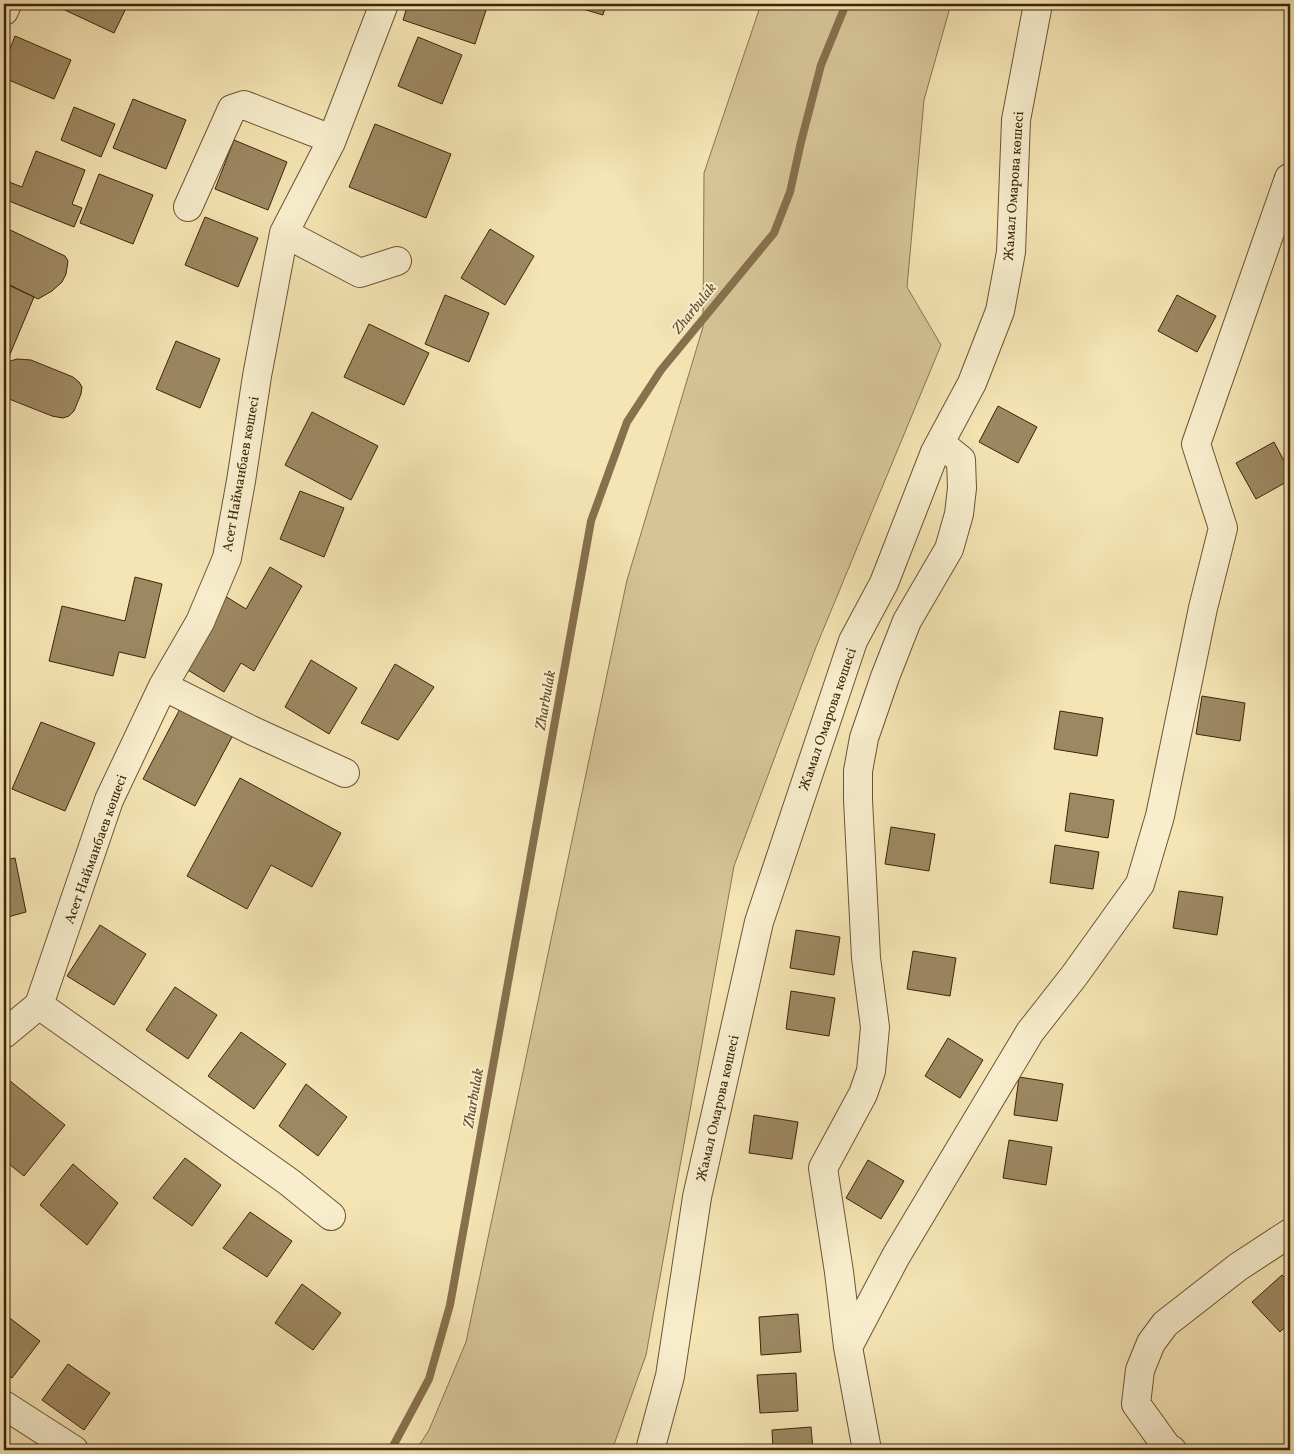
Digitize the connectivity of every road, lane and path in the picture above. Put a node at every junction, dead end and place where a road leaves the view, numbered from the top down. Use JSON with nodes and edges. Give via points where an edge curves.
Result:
{"nodes":[{"id":1,"x":7,"y":4,"type":"edge"},
{"id":2,"x":384,"y":4,"type":"edge"},
{"id":3,"x":1038,"y":4,"type":"edge"},
{"id":4,"x":4,"y":11,"type":"edge"},
{"id":5,"x":331,"y":142,"type":"junction"},
{"id":6,"x":1289,"y":178,"type":"dead end"},
{"id":7,"x":188,"y":207,"type":"dead end"},
{"id":8,"x":284,"y":232,"type":"junction"},
{"id":9,"x":397,"y":261,"type":"dead end"},
{"id":10,"x":940,"y":443,"type":"junction"},
{"id":11,"x":163,"y":686,"type":"junction"},
{"id":12,"x":345,"y":773,"type":"dead end"},
{"id":13,"x":39,"y":1005,"type":"junction"},
{"id":14,"x":4,"y":1034,"type":"edge"},
{"id":15,"x":331,"y":1216,"type":"dead end"},
{"id":16,"x":1290,"y":1233,"type":"edge"},
{"id":17,"x":848,"y":1347,"type":"junction"},
{"id":18,"x":4,"y":1405,"type":"edge"},
{"id":19,"x":74,"y":1450,"type":"edge"},
{"id":20,"x":650,"y":1450,"type":"edge"},
{"id":21,"x":867,"y":1450,"type":"edge"},
{"id":22,"x":1172,"y":1450,"type":"edge"}],
"edges":[{"from":1,"to":4,"type":"street"},
{"from":2,"to":5,"type":"street","name":"Асет Найманбаев көшесі"},
{"from":3,"to":10,"type":"street","name":"Жамал Омарова көшесі","via":[[1016,120],[1011,252],[1000,311],[972,383]]},
{"from":5,"to":7,"type":"street","via":[[321,135],[244,105],[232,109]]},
{"from":5,"to":8,"type":"street","name":"Асет Найманбаев көшесі"},
{"from":6,"to":17,"type":"street","via":[[1196,444],[1223,528],[1160,816],[1140,884],[1030,1032],[896,1256]]},
{"from":8,"to":9,"type":"street","via":[[360,272]]},
{"from":8,"to":11,"type":"street","name":"Асет Найманбаев көшесі","via":[[226,558],[200,622]]},
{"from":10,"to":17,"type":"street","via":[[961,460],[959,514],[949,549],[908,621],[885,677],[864,738],[858,771],[866,958],[875,1027],[871,1071],[863,1094],[823,1168]]},
{"from":10,"to":20,"type":"street","name":"Жамал Омарова көшесі","via":[[884,583],[853,641],[759,922],[697,1197],[670,1376]]},
{"from":11,"to":12,"type":"street"},
{"from":11,"to":13,"type":"street","name":"Асет Найманбаев көшесі","via":[[110,800]]},
{"from":13,"to":14,"type":"street"},
{"from":13,"to":15,"type":"street","via":[[289,1182]]},
{"from":16,"to":22,"type":"street","via":[[1238,1267],[1172,1318],[1151,1343],[1140,1370],[1136,1404]]},
{"from":17,"to":21,"type":"street"},
{"from":18,"to":19,"type":"street"}]}
